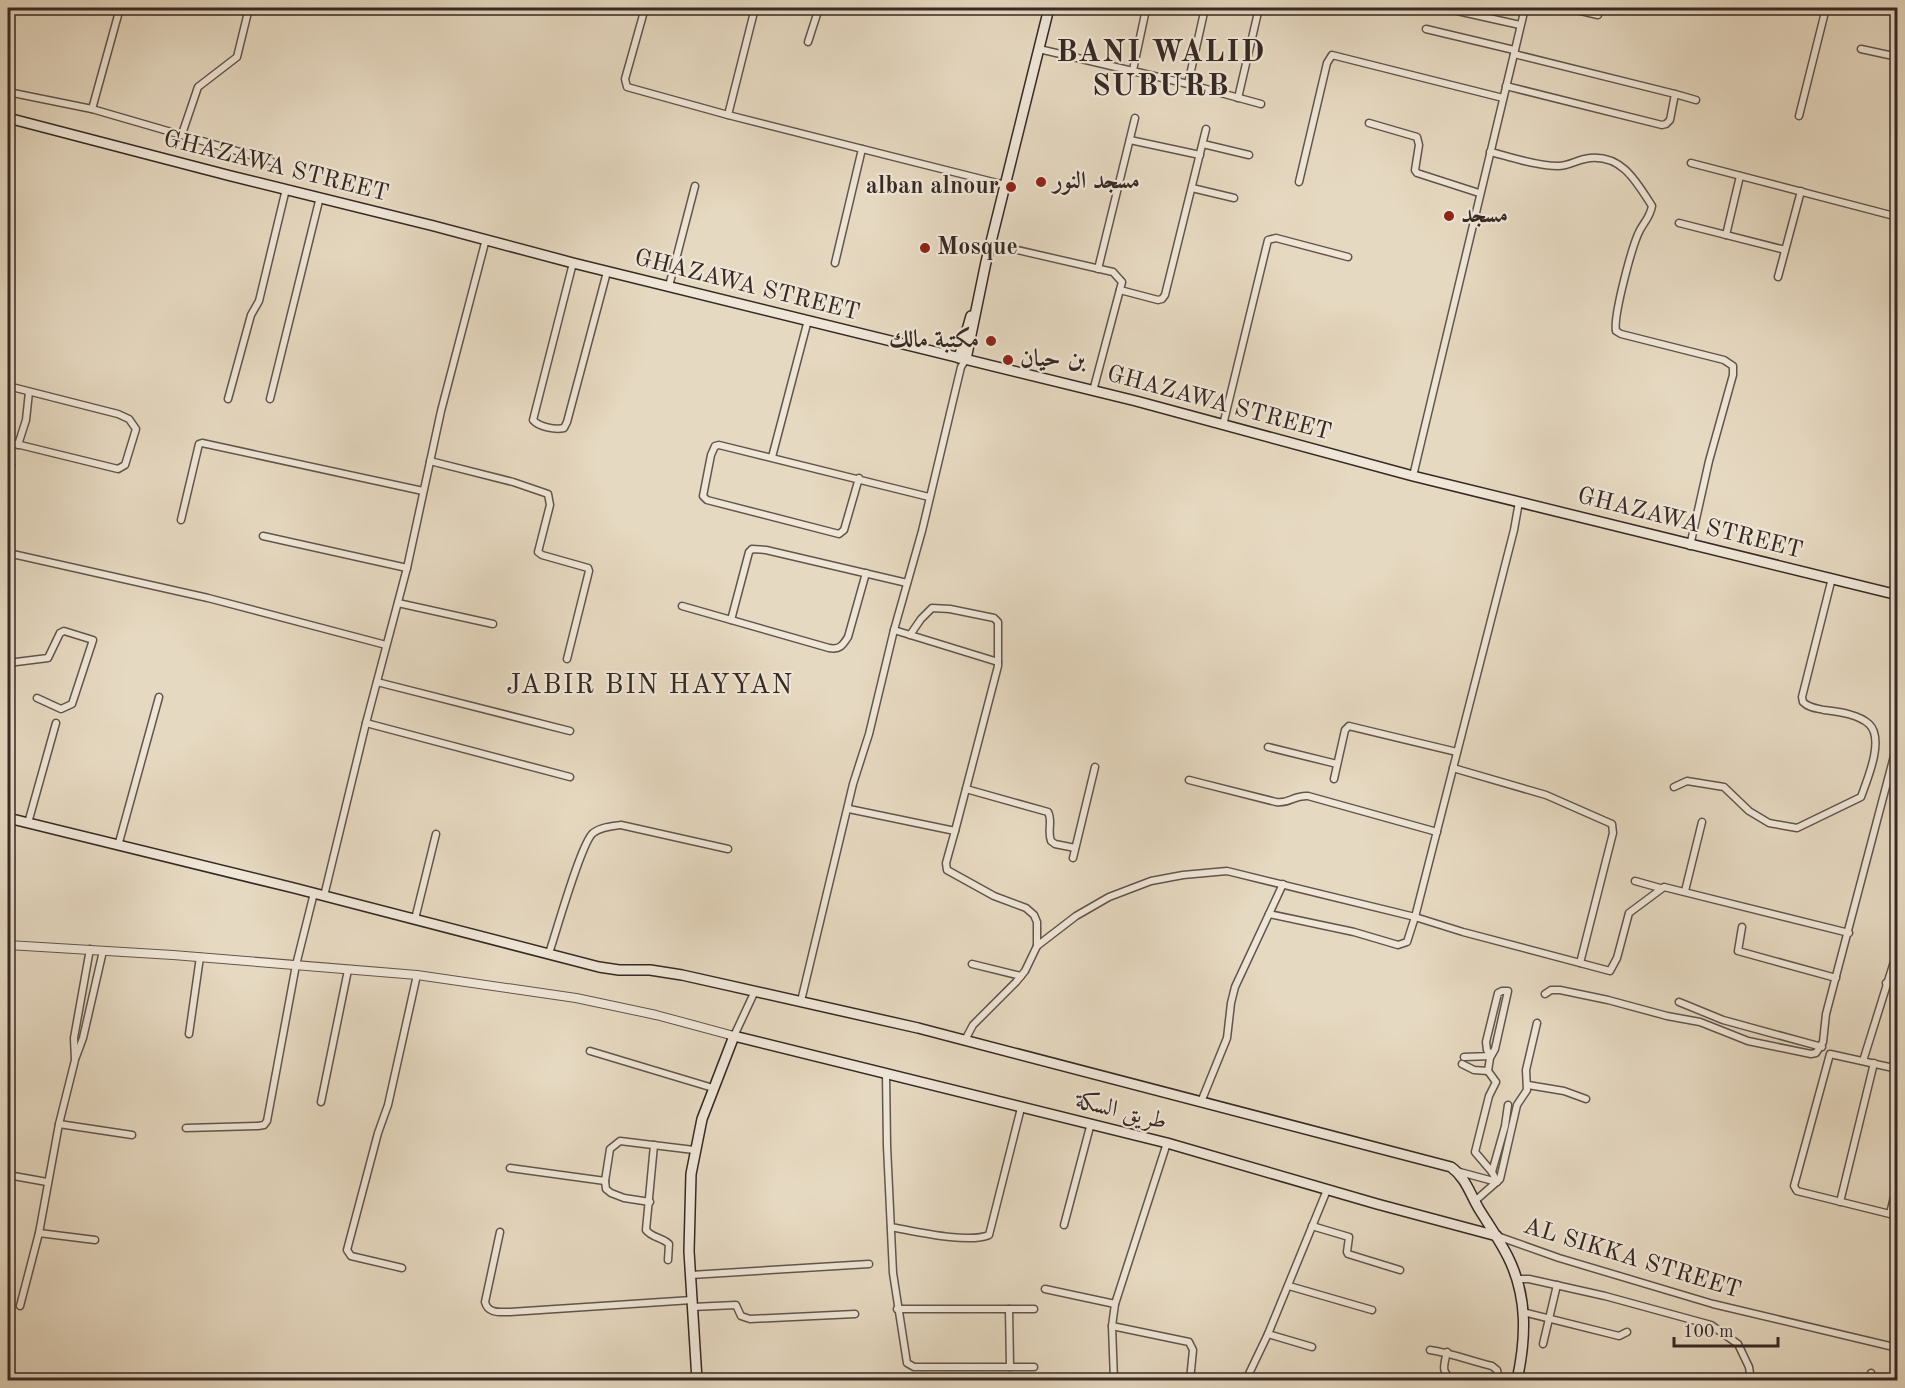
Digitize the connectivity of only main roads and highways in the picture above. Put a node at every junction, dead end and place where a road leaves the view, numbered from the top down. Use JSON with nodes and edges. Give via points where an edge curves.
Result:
{"nodes":[{"id":1,"x":1049,"y":8,"type":"edge"},
{"id":2,"x":8,"y":118,"type":"edge"},
{"id":3,"x":967,"y":338,"type":"junction"},
{"id":4,"x":948,"y":355,"type":"junction"},
{"id":5,"x":962,"y":361,"type":"junction"},
{"id":6,"x":981,"y":363,"type":"junction"},
{"id":7,"x":1898,"y":595,"type":"edge"},
{"id":8,"x":8,"y":818,"type":"edge"},
{"id":9,"x":1497,"y":1236,"type":"junction"},
{"id":10,"x":697,"y":1380,"type":"edge"},
{"id":11,"x":1517,"y":1380,"type":"edge"}],
"edges":[{"from":1,"to":3,"type":"main road"},
{"from":2,"to":4,"type":"main road","name":"GHAZAWA STREET"},
{"from":3,"to":4,"type":"main road"},
{"from":3,"to":5,"type":"main road"},
{"from":3,"to":6,"type":"main road"},
{"from":4,"to":5,"type":"main road","name":"GHAZAWA STREET"},
{"from":5,"to":6,"type":"main road","name":"GHAZAWA STREET"},
{"from":6,"to":7,"type":"main road","name":"GHAZAWA STREET","via":[[1413,476]]},
{"from":8,"to":9,"type":"main road","via":[[611,969],[682,975],[965,1040],[1446,1166],[1462,1177]]},
{"from":9,"to":10,"type":"main road","name":"طريق السكة","via":[[1167,1143],[734,1036],[694,1150],[689,1193]]},
{"from":9,"to":11,"type":"main road","via":[[1517,1279],[1523,1312]]}]}
